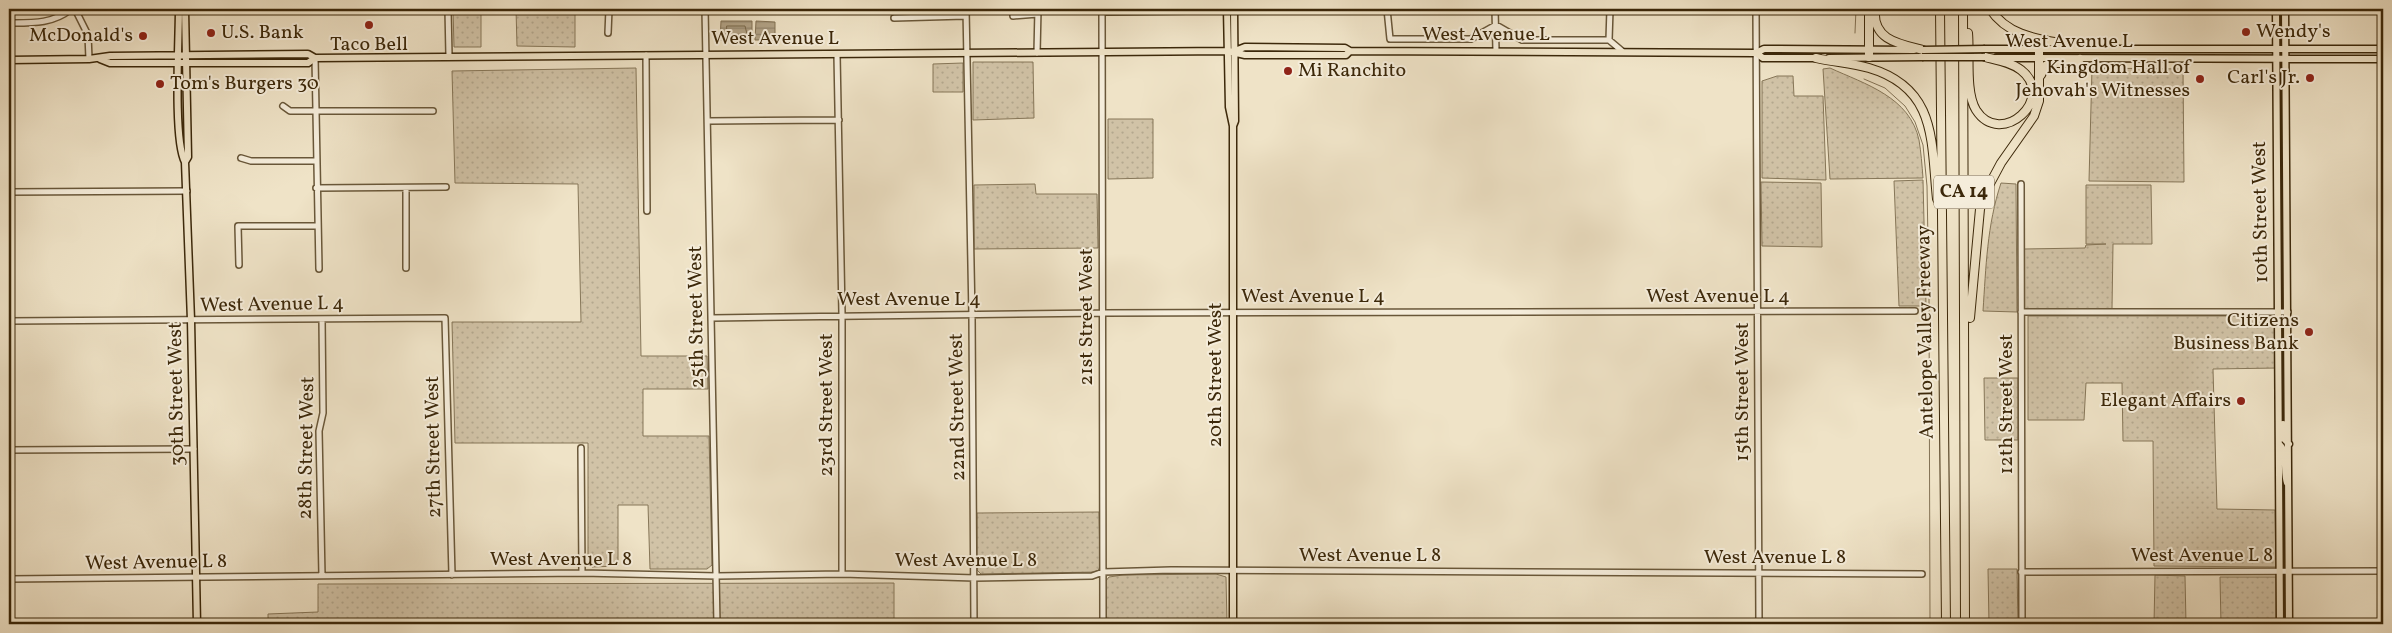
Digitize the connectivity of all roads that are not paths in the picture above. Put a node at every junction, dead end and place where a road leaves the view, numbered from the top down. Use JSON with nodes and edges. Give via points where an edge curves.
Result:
{"nodes":[{"id":1,"x":73,"y":9,"type":"edge"},
{"id":2,"x":179,"y":9,"type":"edge"},
{"id":3,"x":185,"y":9,"type":"edge"},
{"id":4,"x":448,"y":9,"type":"edge"},
{"id":5,"x":609,"y":9,"type":"edge"},
{"id":6,"x":706,"y":9,"type":"edge"},
{"id":7,"x":966,"y":9,"type":"edge"},
{"id":8,"x":1227,"y":9,"type":"edge"},
{"id":9,"x":1234,"y":9,"type":"edge"},
{"id":10,"x":1387,"y":9,"type":"edge"},
{"id":11,"x":1495,"y":9,"type":"edge"},
{"id":12,"x":1610,"y":9,"type":"edge"},
{"id":13,"x":1756,"y":9,"type":"edge"},
{"id":14,"x":1869,"y":9,"type":"edge"},
{"id":15,"x":1875,"y":9,"type":"edge"},
{"id":16,"x":1935,"y":9,"type":"edge"},
{"id":17,"x":1940,"y":9,"type":"edge"},
{"id":18,"x":1963,"y":9,"type":"edge"},
{"id":19,"x":1990,"y":9,"type":"edge"},
{"id":20,"x":2276,"y":9,"type":"edge"},
{"id":21,"x":2285,"y":9,"type":"edge"},
{"id":22,"x":1102,"y":10,"type":"edge"},
{"id":23,"x":1187,"y":10,"type":"edge"},
{"id":24,"x":1038,"y":12,"type":"edge"},
{"id":25,"x":966,"y":16,"type":"junction"},
{"id":26,"x":1013,"y":16,"type":"dead end"},
{"id":27,"x":894,"y":18,"type":"dead end"},
{"id":28,"x":9,"y":23,"type":"edge"},
{"id":29,"x":1496,"y":25,"type":"junction"},
{"id":30,"x":608,"y":33,"type":"dead end"},
{"id":31,"x":1609,"y":40,"type":"junction"},
{"id":32,"x":2085,"y":48,"type":"junction"},
{"id":33,"x":2276,"y":48,"type":"junction"},
{"id":34,"x":2286,"y":48,"type":"junction"},
{"id":35,"x":2039,"y":49,"type":"junction"},
{"id":36,"x":2383,"y":49,"type":"edge"},
{"id":37,"x":1231,"y":51,"type":"junction"},
{"id":38,"x":1496,"y":51,"type":"junction"},
{"id":39,"x":1622,"y":51,"type":"junction"},
{"id":40,"x":1102,"y":52,"type":"junction"},
{"id":41,"x":966,"y":53,"type":"junction"},
{"id":42,"x":1037,"y":53,"type":"junction"},
{"id":43,"x":1756,"y":53,"type":"junction"},
{"id":44,"x":1869,"y":53,"type":"junction"},
{"id":45,"x":1985,"y":53,"type":"junction"},
{"id":46,"x":1923,"y":54,"type":"junction"},
{"id":47,"x":178,"y":55,"type":"junction"},
{"id":48,"x":187,"y":55,"type":"junction"},
{"id":49,"x":646,"y":55,"type":"junction"},
{"id":50,"x":705,"y":55,"type":"junction"},
{"id":51,"x":837,"y":55,"type":"junction"},
{"id":52,"x":449,"y":56,"type":"junction"},
{"id":53,"x":99,"y":58,"type":"junction"},
{"id":54,"x":315,"y":58,"type":"junction"},
{"id":55,"x":1816,"y":58,"type":"junction"},
{"id":56,"x":2039,"y":58,"type":"junction"},
{"id":57,"x":2080,"y":58,"type":"junction"},
{"id":58,"x":89,"y":59,"type":"junction"},
{"id":59,"x":2276,"y":59,"type":"junction"},
{"id":60,"x":2383,"y":59,"type":"edge"},
{"id":61,"x":9,"y":60,"type":"edge"},
{"id":62,"x":2286,"y":60,"type":"junction"},
{"id":63,"x":186,"y":63,"type":"junction"},
{"id":64,"x":179,"y":64,"type":"junction"},
{"id":65,"x":2039,"y":84,"type":"junction"},
{"id":66,"x":1942,"y":96,"type":"junction"},
{"id":67,"x":283,"y":106,"type":"dead end"},
{"id":68,"x":316,"y":111,"type":"junction"},
{"id":69,"x":433,"y":111,"type":"dead end"},
{"id":70,"x":839,"y":120,"type":"junction"},
{"id":71,"x":709,"y":121,"type":"junction"},
{"id":72,"x":241,"y":158,"type":"dead end"},
{"id":73,"x":316,"y":161,"type":"junction"},
{"id":74,"x":185,"y":162,"type":"junction"},
{"id":75,"x":2021,"y":184,"type":"dead end"},
{"id":76,"x":446,"y":187,"type":"dead end"},
{"id":77,"x":316,"y":188,"type":"junction"},
{"id":78,"x":406,"y":188,"type":"junction"},
{"id":79,"x":187,"y":191,"type":"junction"},
{"id":80,"x":9,"y":192,"type":"edge"},
{"id":81,"x":647,"y":211,"type":"dead end"},
{"id":82,"x":318,"y":226,"type":"junction"},
{"id":83,"x":1941,"y":239,"type":"junction"},
{"id":84,"x":239,"y":265,"type":"dead end"},
{"id":85,"x":406,"y":268,"type":"dead end"},
{"id":86,"x":319,"y":269,"type":"dead end"},
{"id":87,"x":1916,"y":311,"type":"dead end"},
{"id":88,"x":1232,"y":312,"type":"junction"},
{"id":89,"x":1757,"y":312,"type":"junction"},
{"id":90,"x":2022,"y":312,"type":"junction"},
{"id":91,"x":2279,"y":312,"type":"junction"},
{"id":92,"x":2288,"y":312,"type":"junction"},
{"id":93,"x":1102,"y":313,"type":"junction"},
{"id":94,"x":842,"y":314,"type":"junction"},
{"id":95,"x":972,"y":316,"type":"junction"},
{"id":96,"x":445,"y":318,"type":"joint"},
{"id":97,"x":712,"y":318,"type":"junction"},
{"id":98,"x":192,"y":320,"type":"junction"},
{"id":99,"x":322,"y":320,"type":"junction"},
{"id":100,"x":9,"y":321,"type":"edge"},
{"id":101,"x":1966,"y":374,"type":"junction"},
{"id":102,"x":2279,"y":388,"type":"junction"},
{"id":103,"x":2279,"y":444,"type":"junction"},
{"id":104,"x":2289,"y":444,"type":"junction"},
{"id":105,"x":581,"y":448,"type":"dead end"},
{"id":106,"x":194,"y":449,"type":"junction"},
{"id":107,"x":9,"y":450,"type":"edge"},
{"id":108,"x":2289,"y":488,"type":"junction"},
{"id":109,"x":1233,"y":571,"type":"junction"},
{"id":110,"x":2279,"y":571,"type":"junction"},
{"id":111,"x":2289,"y":571,"type":"junction"},
{"id":112,"x":2383,"y":571,"type":"edge"},
{"id":113,"x":1103,"y":572,"type":"junction"},
{"id":114,"x":1759,"y":572,"type":"junction"},
{"id":115,"x":2022,"y":572,"type":"junction"},
{"id":116,"x":582,"y":573,"type":"junction"},
{"id":117,"x":842,"y":574,"type":"junction"},
{"id":118,"x":1922,"y":574,"type":"dead end"},
{"id":119,"x":452,"y":575,"type":"junction"},
{"id":120,"x":322,"y":576,"type":"junction"},
{"id":121,"x":717,"y":576,"type":"junction"},
{"id":122,"x":197,"y":578,"type":"junction"},
{"id":123,"x":974,"y":578,"type":"junction"},
{"id":124,"x":9,"y":579,"type":"edge"},
{"id":125,"x":197,"y":624,"type":"edge"},
{"id":126,"x":717,"y":624,"type":"edge"},
{"id":127,"x":974,"y":624,"type":"edge"},
{"id":128,"x":1103,"y":624,"type":"edge"},
{"id":129,"x":1234,"y":624,"type":"edge"},
{"id":130,"x":1759,"y":624,"type":"edge"},
{"id":131,"x":1946,"y":624,"type":"edge"},
{"id":132,"x":1965,"y":624,"type":"edge"},
{"id":133,"x":2022,"y":624,"type":"edge"},
{"id":134,"x":2282,"y":624,"type":"edge"},
{"id":135,"x":2289,"y":624,"type":"edge"}],
"edges":[{"from":1,"to":28,"type":"street","via":[[45,22]]},
{"from":1,"to":58,"type":"street","via":[[88,35]]},
{"from":2,"to":47,"type":"main road","name":"30th Street West"},
{"from":3,"to":48,"type":"main road","name":"30th Street West"},
{"from":4,"to":52,"type":"street"},
{"from":5,"to":30,"type":"street"},
{"from":6,"to":50,"type":"street","name":"25th Street West"},
{"from":7,"to":25,"type":"street","name":"22nd Street West"},
{"from":8,"to":37,"type":"main road","name":"20th Street West"},
{"from":9,"to":37,"type":"main road","name":"20th Street West"},
{"from":10,"to":29,"type":"street","name":"West Avenue L","via":[[1390,38],[1471,39]]},
{"from":11,"to":29,"type":"street"},
{"from":12,"to":31,"type":"street"},
{"from":13,"to":43,"type":"street","name":"15th Street West"},
{"from":14,"to":44,"type":"highway"},
{"from":15,"to":46,"type":"highway","via":[[1875,20],[1884,37]]},
{"from":16,"to":66,"type":"highway"},
{"from":17,"to":66,"type":"highway","name":"Antelope Valley Freeway","number":"CA 14"},
{"from":18,"to":45,"type":"highway","via":[[1968,34],[1970,92],[1976,110],[1989,121],[2014,122],[2025,113],[2032,98],[2029,80],[2022,71]]},
{"from":18,"to":101,"type":"highway","name":"Antelope Valley Freeway","number":"CA 14"},
{"from":19,"to":32,"type":"highway","via":[[2000,21],[2030,38]]},
{"from":20,"to":33,"type":"main road","name":"10th Street West"},
{"from":21,"to":34,"type":"main road","name":"10th Street West"},
{"from":22,"to":23,"type":"street"},
{"from":22,"to":40,"type":"street","name":"21st Street West"},
{"from":24,"to":26,"type":"street"},
{"from":24,"to":42,"type":"street"},
{"from":25,"to":27,"type":"street"},
{"from":25,"to":41,"type":"street","name":"22nd Street West"},
{"from":29,"to":31,"type":"street","name":"West Avenue L","via":[[1522,40]]},
{"from":29,"to":38,"type":"street"},
{"from":31,"to":39,"type":"street"},
{"from":32,"to":33,"type":"main road","name":"West Avenue L"},
{"from":32,"to":35,"type":"main road","name":"West Avenue L"},
{"from":33,"to":34,"type":"main road","name":"West Avenue L"},
{"from":33,"to":59,"type":"main road","name":"10th Street West"},
{"from":34,"to":36,"type":"main road","name":"West Avenue L"},
{"from":34,"to":62,"type":"main road","name":"10th Street West"},
{"from":35,"to":45,"type":"main road","name":"West Avenue L"},
{"from":35,"to":56,"type":"highway"},
{"from":37,"to":38,"type":"main road","name":"West Avenue L","via":[[1245,48]]},
{"from":37,"to":40,"type":"main road","name":"West Avenue L"},
{"from":37,"to":88,"type":"main road","name":"20th Street West"},
{"from":38,"to":39,"type":"main road","name":"West Avenue L"},
{"from":39,"to":43,"type":"main road","name":"West Avenue L"},
{"from":40,"to":42,"type":"main road","name":"West Avenue L"},
{"from":40,"to":93,"type":"street","name":"21st Street West"},
{"from":41,"to":42,"type":"main road","name":"West Avenue L"},
{"from":41,"to":51,"type":"main road","name":"West Avenue L"},
{"from":41,"to":95,"type":"street","name":"22nd Street West"},
{"from":43,"to":44,"type":"main road","name":"West Avenue L","via":[[1764,49]]},
{"from":43,"to":55,"type":"main road","name":"West Avenue L","via":[[1763,58]]},
{"from":43,"to":89,"type":"street","name":"15th Street West"},
{"from":44,"to":46,"type":"main road","name":"West Avenue L"},
{"from":44,"to":55,"type":"main road","name":"West Avenue L"},
{"from":45,"to":46,"type":"main road","name":"West Avenue L","bridge":true},
{"from":45,"to":56,"type":"main road","name":"West Avenue L"},
{"from":47,"to":48,"type":"main road","name":"West Avenue L"},
{"from":47,"to":53,"type":"main road","name":"West Avenue L"},
{"from":47,"to":64,"type":"main road","name":"30th Street West"},
{"from":48,"to":54,"type":"main road","name":"West Avenue L","via":[[308,54]]},
{"from":48,"to":63,"type":"main road","name":"30th Street West"},
{"from":49,"to":50,"type":"main road","name":"West Avenue L"},
{"from":49,"to":52,"type":"main road","name":"West Avenue L"},
{"from":49,"to":81,"type":"street"},
{"from":50,"to":51,"type":"main road","name":"West Avenue L"},
{"from":50,"to":71,"type":"street","name":"25th Street West"},
{"from":51,"to":70,"type":"street","name":"23rd Street West"},
{"from":52,"to":54,"type":"main road","name":"West Avenue L"},
{"from":53,"to":58,"type":"main road","name":"West Avenue L"},
{"from":53,"to":64,"type":"main road","name":"West Avenue L","via":[[110,63]]},
{"from":54,"to":63,"type":"main road","name":"West Avenue L","via":[[308,63]]},
{"from":54,"to":68,"type":"street"},
{"from":55,"to":83,"type":"highway","via":[[1887,75],[1902,84],[1922,107],[1929,124]]},
{"from":56,"to":57,"type":"main road","name":"West Avenue L"},
{"from":56,"to":65,"type":"highway"},
{"from":57,"to":59,"type":"main road","name":"West Avenue L"},
{"from":57,"to":65,"type":"highway","via":[[2075,63],[2045,66]]},
{"from":58,"to":61,"type":"main road","name":"West Avenue L"},
{"from":59,"to":62,"type":"main road","name":"West Avenue L"},
{"from":59,"to":91,"type":"main road","name":"10th Street West"},
{"from":60,"to":62,"type":"main road","name":"West Avenue L"},
{"from":62,"to":92,"type":"main road","name":"10th Street West"},
{"from":63,"to":64,"type":"main road","name":"West Avenue L"},
{"from":63,"to":74,"type":"main road","name":"30th Street West","via":[[188,157]]},
{"from":64,"to":74,"type":"main road","name":"30th Street West","via":[[179,118]]},
{"from":65,"to":101,"type":"highway","via":[[2034,116],[2000,163],[1980,209]]},
{"from":66,"to":83,"type":"highway","name":"Antelope Valley Freeway","number":"CA 14"},
{"from":67,"to":68,"type":"street","via":[[290,110]]},
{"from":68,"to":69,"type":"street"},
{"from":68,"to":73,"type":"street"},
{"from":70,"to":71,"type":"street"},
{"from":70,"to":94,"type":"street","name":"23rd Street West"},
{"from":71,"to":97,"type":"street","name":"25th Street West"},
{"from":72,"to":73,"type":"street","via":[[250,161]]},
{"from":73,"to":77,"type":"street"},
{"from":74,"to":79,"type":"main road","name":"30th Street West"},
{"from":75,"to":90,"type":"street","name":"12th Street West"},
{"from":76,"to":78,"type":"street"},
{"from":77,"to":78,"type":"street"},
{"from":77,"to":82,"type":"street"},
{"from":78,"to":85,"type":"street"},
{"from":79,"to":80,"type":"street"},
{"from":79,"to":98,"type":"main road","name":"30th Street West"},
{"from":82,"to":84,"type":"street","via":[[238,226]]},
{"from":82,"to":86,"type":"street"},
{"from":83,"to":131,"type":"highway","name":"Antelope Valley Freeway","number":"CA 14"},
{"from":87,"to":89,"type":"street","name":"West Avenue L 4"},
{"from":88,"to":89,"type":"street","name":"West Avenue L 4"},
{"from":88,"to":93,"type":"street","name":"West Avenue L 4"},
{"from":88,"to":109,"type":"main road","name":"20th Street West"},
{"from":89,"to":114,"type":"street","name":"15th Street West"},
{"from":90,"to":91,"type":"street"},
{"from":90,"to":115,"type":"street","name":"12th Street West"},
{"from":91,"to":92,"type":"street"},
{"from":91,"to":102,"type":"main road","name":"10th Street West"},
{"from":92,"to":104,"type":"main road","name":"10th Street West"},
{"from":93,"to":95,"type":"street","name":"West Avenue L 4"},
{"from":93,"to":113,"type":"street","name":"21st Street West"},
{"from":94,"to":95,"type":"street","name":"West Avenue L 4"},
{"from":94,"to":97,"type":"street","name":"West Avenue L 4"},
{"from":94,"to":117,"type":"street","name":"23rd Street West"},
{"from":95,"to":123,"type":"street","name":"22nd Street West"},
{"from":96,"to":99,"type":"street","name":"West Avenue L 4"},
{"from":96,"to":119,"type":"street","name":"27th Street West"},
{"from":97,"to":121,"type":"street","name":"25th Street West"},
{"from":98,"to":99,"type":"street","name":"West Avenue L 4"},
{"from":98,"to":100,"type":"street","name":"West Avenue L 4"},
{"from":98,"to":106,"type":"main road","name":"30th Street West"},
{"from":99,"to":120,"type":"street","name":"28th Street West","via":[[323,413],[319,431]]},
{"from":101,"to":132,"type":"highway","name":"Antelope Valley Freeway","number":"CA 14"},
{"from":102,"to":103,"type":"main road","name":"10th Street West"},
{"from":102,"to":104,"type":"main road","via":[[2283,400],[2283,435]]},
{"from":103,"to":108,"type":"main road","via":[[2283,450],[2284,475]]},
{"from":103,"to":110,"type":"main road","name":"10th Street West"},
{"from":104,"to":108,"type":"main road","name":"10th Street West"},
{"from":105,"to":116,"type":"street"},
{"from":106,"to":107,"type":"street"},
{"from":106,"to":122,"type":"main road","name":"30th Street West"},
{"from":108,"to":111,"type":"main road","name":"10th Street West"},
{"from":109,"to":113,"type":"street","name":"West Avenue L 8"},
{"from":109,"to":114,"type":"street","name":"West Avenue L 8"},
{"from":109,"to":129,"type":"main road","name":"20th Street West"},
{"from":110,"to":111,"type":"street","name":"West Avenue L 8"},
{"from":110,"to":115,"type":"street","name":"West Avenue L 8"},
{"from":110,"to":134,"type":"main road","name":"10th Street West"},
{"from":111,"to":112,"type":"street","name":"West Avenue L 8"},
{"from":111,"to":135,"type":"main road","name":"10th Street West"},
{"from":113,"to":123,"type":"street","name":"West Avenue L 8","via":[[1092,576]]},
{"from":113,"to":128,"type":"street","name":"21st Street West"},
{"from":114,"to":118,"type":"street","name":"West Avenue L 8"},
{"from":114,"to":130,"type":"street","name":"15th Street West"},
{"from":115,"to":133,"type":"street","name":"12th Street West"},
{"from":116,"to":119,"type":"street","name":"West Avenue L 8"},
{"from":116,"to":121,"type":"street","name":"West Avenue L 8"},
{"from":117,"to":121,"type":"street","name":"West Avenue L 8"},
{"from":117,"to":123,"type":"street","name":"West Avenue L 8"},
{"from":119,"to":120,"type":"street","name":"West Avenue L 8"},
{"from":120,"to":122,"type":"street","name":"West Avenue L 8"},
{"from":121,"to":126,"type":"street","name":"25th Street West"},
{"from":122,"to":124,"type":"street","name":"West Avenue L 8"},
{"from":122,"to":125,"type":"main road","name":"30th Street West"},
{"from":123,"to":127,"type":"street","name":"22nd Street West"}]}
